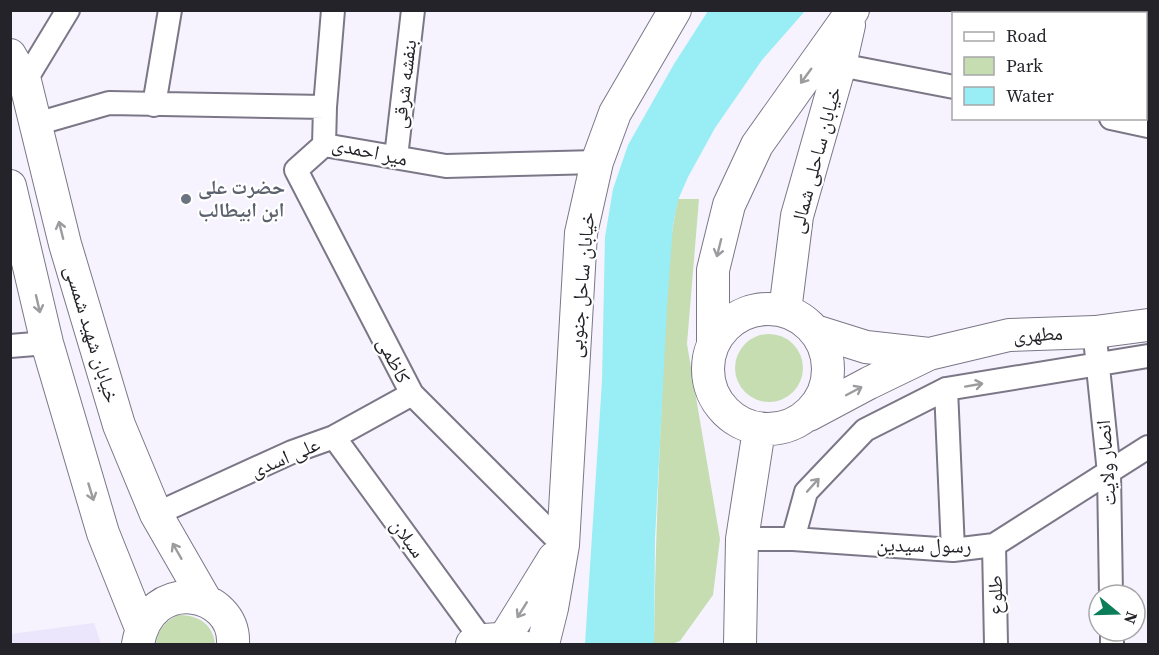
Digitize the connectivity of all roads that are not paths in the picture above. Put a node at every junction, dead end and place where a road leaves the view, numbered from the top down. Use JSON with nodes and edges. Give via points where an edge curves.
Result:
{"nodes":[{"id":1,"x":68,"y":10,"type":"edge"},
{"id":2,"x":170,"y":10,"type":"edge"},
{"id":3,"x":333,"y":10,"type":"edge"},
{"id":4,"x":413,"y":10,"type":"edge"},
{"id":5,"x":675,"y":10,"type":"edge"},
{"id":6,"x":852,"y":11,"type":"edge"},
{"id":7,"x":840,"y":65,"type":"junction"},
{"id":8,"x":18,"y":68,"type":"edge"},
{"id":9,"x":952,"y":87,"type":"edge"},
{"id":10,"x":153,"y":105,"type":"junction"},
{"id":11,"x":325,"y":107,"type":"junction"},
{"id":12,"x":1120,"y":120,"type":"edge"},
{"id":13,"x":36,"y":124,"type":"junction"},
{"id":14,"x":1149,"y":126,"type":"edge"},
{"id":15,"x":324,"y":145,"type":"junction"},
{"id":16,"x":396,"y":157,"type":"junction"},
{"id":17,"x":597,"y":162,"type":"junction"},
{"id":18,"x":10,"y":186,"type":"edge"},
{"id":19,"x":785,"y":311,"type":"junction"},
{"id":20,"x":1149,"y":325,"type":"edge"},
{"id":21,"x":815,"y":331,"type":"junction"},
{"id":22,"x":1095,"y":332,"type":"junction"},
{"id":23,"x":47,"y":343,"type":"junction"},
{"id":24,"x":713,"y":343,"type":"junction"},
{"id":25,"x":10,"y":346,"type":"edge"},
{"id":26,"x":929,"y":354,"type":"junction"},
{"id":27,"x":1149,"y":356,"type":"edge"},
{"id":28,"x":1098,"y":364,"type":"junction"},
{"id":29,"x":946,"y":389,"type":"junction"},
{"id":30,"x":412,"y":394,"type":"junction"},
{"id":31,"x":803,"y":419,"type":"junction"},
{"id":32,"x":759,"y":430,"type":"junction"},
{"id":33,"x":334,"y":437,"type":"junction"},
{"id":34,"x":1149,"y":447,"type":"edge"},
{"id":35,"x":1109,"y":472,"type":"junction"},
{"id":36,"x":156,"y":514,"type":"junction"},
{"id":37,"x":742,"y":539,"type":"junction"},
{"id":38,"x":793,"y":539,"type":"junction"},
{"id":39,"x":563,"y":544,"type":"junction"},
{"id":40,"x":994,"y":545,"type":"junction"},
{"id":41,"x":953,"y":550,"type":"junction"},
{"id":42,"x":1111,"y":583,"type":"edge"},
{"id":43,"x":206,"y":601,"type":"junction"},
{"id":44,"x":139,"y":636,"type":"edge"},
{"id":45,"x":494,"y":642,"type":"edge"},
{"id":46,"x":233,"y":645,"type":"edge"},
{"id":47,"x":543,"y":645,"type":"edge"},
{"id":48,"x":740,"y":645,"type":"edge"},
{"id":49,"x":996,"y":645,"type":"edge"}],
"edges":[{"from":1,"to":8,"type":"street"},
{"from":2,"to":10,"type":"street"},
{"from":3,"to":11,"type":"street"},
{"from":4,"to":16,"type":"street","name":"بنفشه شرقی"},
{"from":5,"to":17,"type":"main road","name":"خیابان ساحل جنوبی","via":[[615,113]]},
{"from":6,"to":7,"type":"main road","name":"خیابان ساحلی شمالی"},
{"from":6,"to":24,"type":"main road","name":"خیابان ساحلی شمالی","one_way":true,"via":[[757,145],[729,205],[713,270]]},
{"from":7,"to":9,"type":"street"},
{"from":7,"to":19,"type":"main road","name":"خیابان ساحلی شمالی","via":[[797,216]]},
{"from":8,"to":13,"type":"main road","name":"خیابان شهید شمسی"},
{"from":10,"to":11,"type":"street","name":"میر احمدی"},
{"from":10,"to":13,"type":"street","name":"میر احمدی","via":[[109,104]]},
{"from":11,"to":15,"type":"street","name":"میر احمدی"},
{"from":12,"to":14,"type":"street"},
{"from":36,"to":13,"type":"main road","name":"خیابان شهید شمسی","one_way":true,"via":[[119,425],[65,244]]},
{"from":15,"to":16,"type":"street","name":"میر احمدی"},
{"from":15,"to":30,"type":"street","name":"کاظمی","via":[[296,170]]},
{"from":16,"to":17,"type":"street","name":"میر احمدی","via":[[446,166]]},
{"from":17,"to":39,"type":"main road","name":"خیابان ساحل جنوبی","via":[[581,233]]},
{"from":18,"to":23,"type":"main road","name":"خیابان شهید شمسی","one_way":true},
{"from":19,"to":21,"type":"main road"},
{"from":19,"to":24,"type":"main road","via":[[768,308],[736,317]]},
{"from":20,"to":22,"type":"main road","name":"مطهری"},
{"from":21,"to":26,"type":"main road","name":"مطهری","via":[[866,347]]},
{"from":21,"to":31,"type":"main road","via":[[825,348],[829,368],[826,387],[817,405]]},
{"from":22,"to":26,"type":"main road","name":"مطهری","via":[[1009,335]]},
{"from":22,"to":28,"type":"street","name":"انصار ولایت"},
{"from":23,"to":25,"type":"street"},
{"from":23,"to":44,"type":"main road","name":"خیابان شهید شمسی","one_way":true},
{"from":24,"to":32,"type":"main road","via":[[707,377],[713,396],[740,424]]},
{"from":31,"to":26,"type":"main road","name":"مطهری","one_way":true},
{"from":27,"to":28,"type":"street"},
{"from":29,"to":28,"type":"street","one_way":true},
{"from":28,"to":35,"type":"street","name":"انصار ولایت"},
{"from":38,"to":29,"type":"street","one_way":true,"via":[[806,492],[865,430]]},
{"from":29,"to":41,"type":"street"},
{"from":30,"to":33,"type":"street","name":"علی اسدی"},
{"from":30,"to":39,"type":"street","name":"کاظمی"},
{"from":31,"to":32,"type":"main road","via":[[779,429]]},
{"from":32,"to":37,"type":"main road"},
{"from":33,"to":36,"type":"street","name":"علی اسدی"},
{"from":33,"to":45,"type":"street","name":"سبلان"},
{"from":34,"to":35,"type":"street","name":"رسول سیدین"},
{"from":35,"to":40,"type":"street","name":"رسول سیدین"},
{"from":35,"to":42,"type":"street","name":"انصار ولایت"},
{"from":43,"to":36,"type":"main road","name":"خیابان شهید شمسی","one_way":true},
{"from":37,"to":38,"type":"street","name":"رسول سیدین"},
{"from":37,"to":48,"type":"main road"},
{"from":38,"to":41,"type":"street","name":"رسول سیدین"},
{"from":39,"to":45,"type":"main road","one_way":true},
{"from":39,"to":47,"type":"main road","name":"خیابان ساحل جنوبی"},
{"from":40,"to":41,"type":"street","name":"رسول سیدین"},
{"from":40,"to":49,"type":"street","name":"طلوع"},
{"from":43,"to":44,"type":"main road","via":[[175,598],[160,604],[148,614]]},
{"from":43,"to":46,"type":"main road","name":"خیابان شهید شمسی","via":[[219,610],[228,624]]}]}
